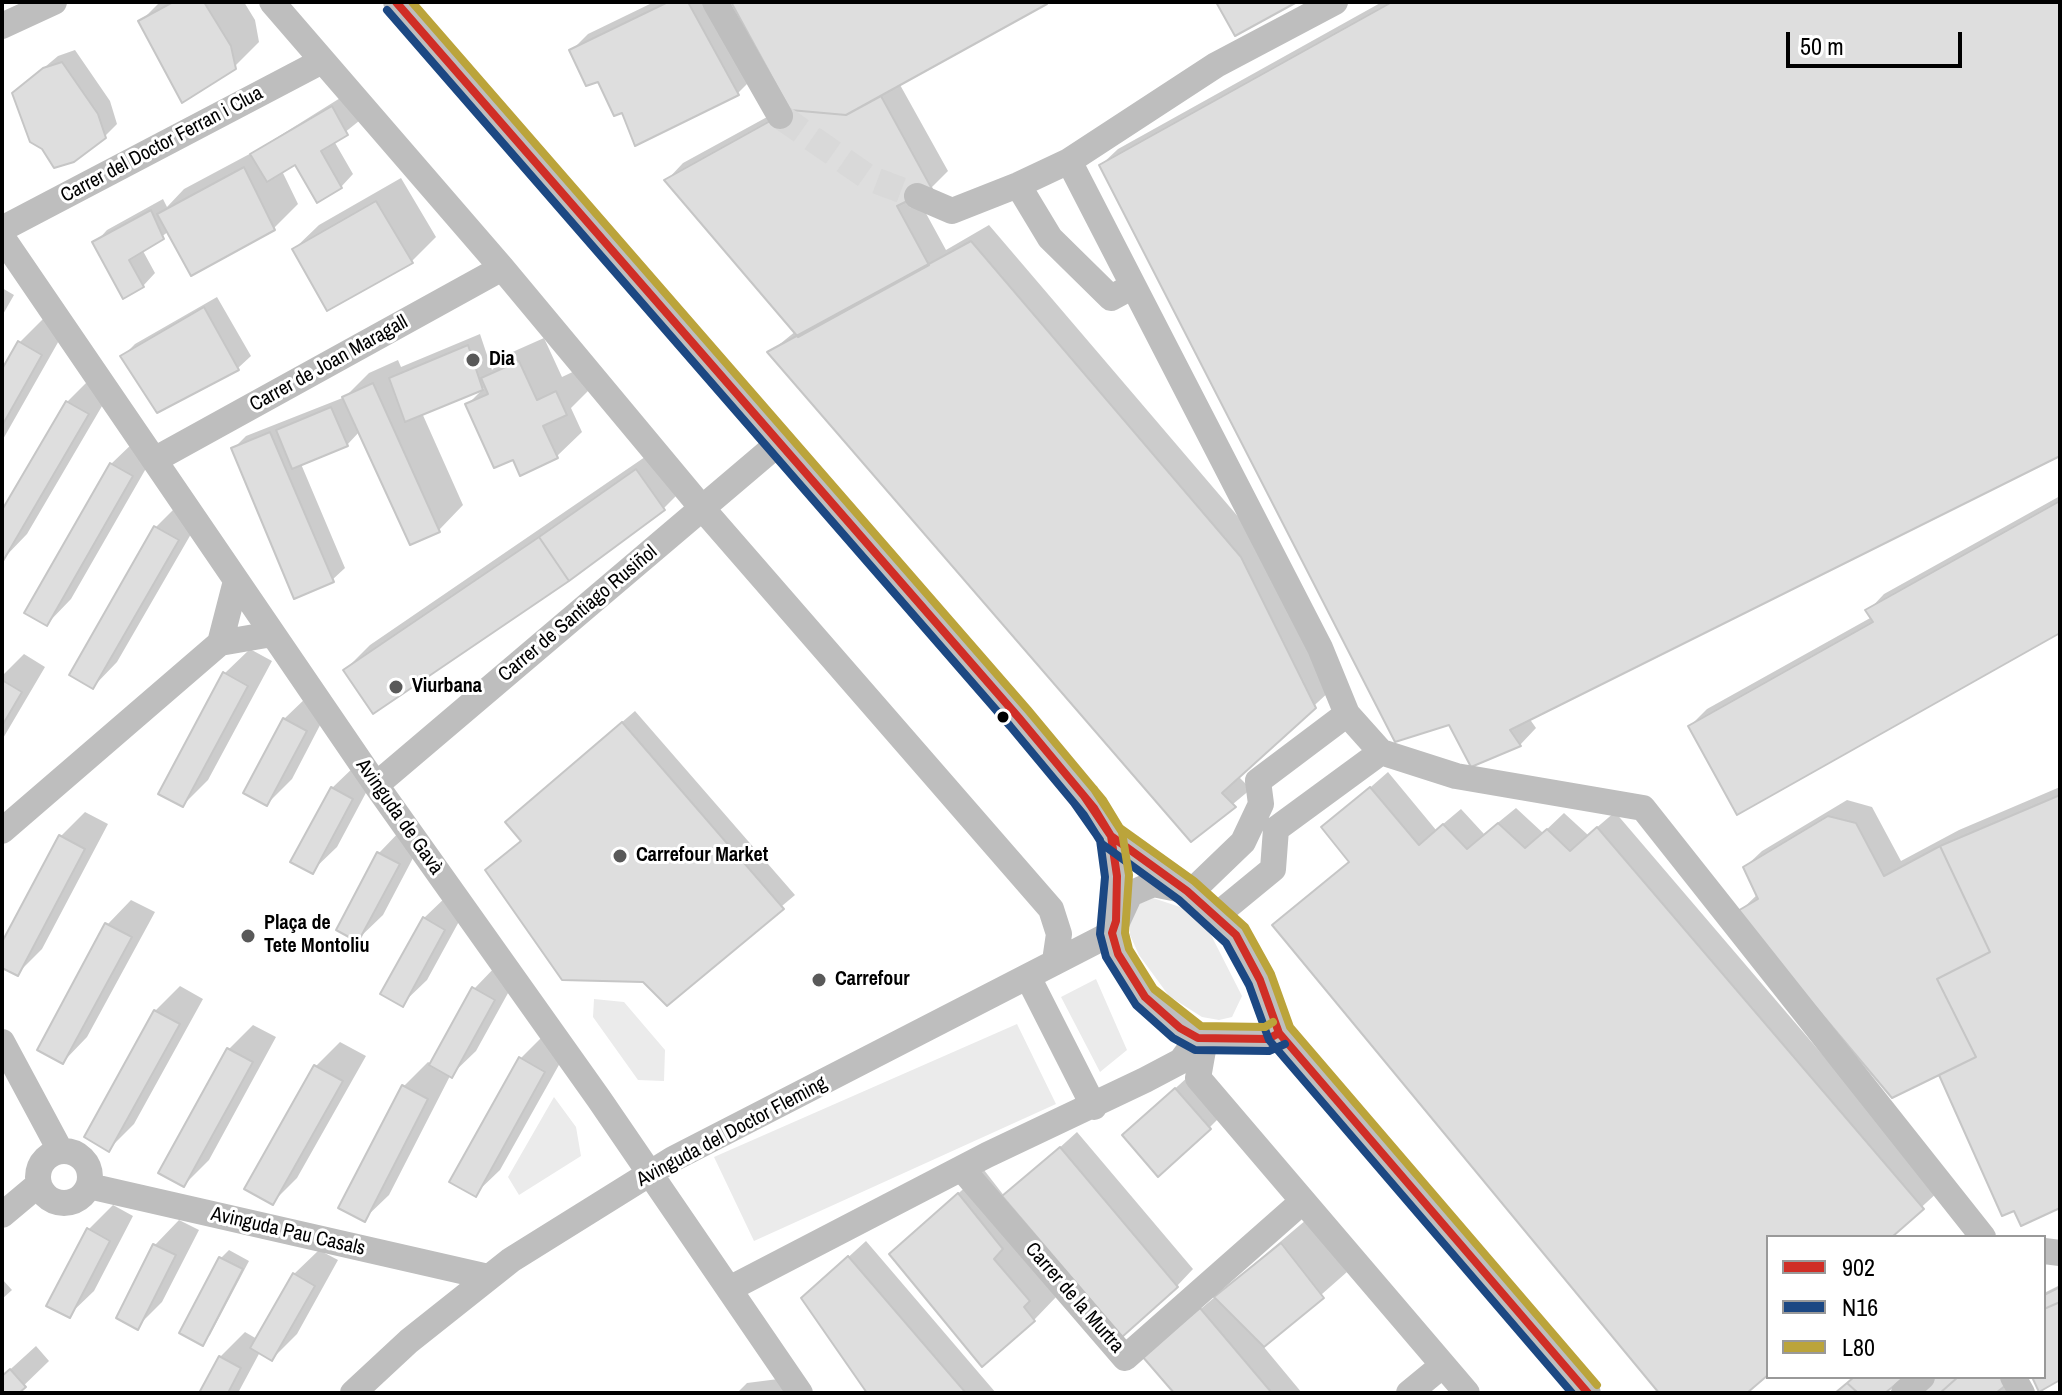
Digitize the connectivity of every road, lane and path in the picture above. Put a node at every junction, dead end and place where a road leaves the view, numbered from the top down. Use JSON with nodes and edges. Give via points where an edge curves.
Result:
{"nodes":[{"id":1,"x":54,"y":2,"type":"edge"},
{"id":2,"x":272,"y":2,"type":"edge"},
{"id":3,"x":396,"y":2,"type":"edge"},
{"id":4,"x":715,"y":2,"type":"edge"},
{"id":5,"x":1335,"y":2,"type":"edge"},
{"id":6,"x":2,"y":26,"type":"edge"},
{"id":7,"x":322,"y":61,"type":"junction"},
{"id":8,"x":780,"y":116,"type":"tunnel mouth"},
{"id":9,"x":1069,"y":161,"type":"junction"},
{"id":10,"x":1018,"y":185,"type":"junction"},
{"id":11,"x":917,"y":196,"type":"tunnel mouth"},
{"id":12,"x":2,"y":229,"type":"edge"},
{"id":13,"x":2,"y":237,"type":"edge"},
{"id":14,"x":502,"y":268,"type":"junction"},
{"id":15,"x":1133,"y":286,"type":"junction"},
{"id":16,"x":780,"y":442,"type":"junction"},
{"id":17,"x":156,"y":459,"type":"junction"},
{"id":18,"x":702,"y":508,"type":"junction"},
{"id":19,"x":236,"y":581,"type":"junction"},
{"id":20,"x":272,"y":634,"type":"junction"},
{"id":21,"x":220,"y":643,"type":"junction"},
{"id":22,"x":1347,"y":714,"type":"junction"},
{"id":23,"x":1381,"y":752,"type":"junction"},
{"id":24,"x":376,"y":785,"type":"junction"},
{"id":25,"x":2,"y":831,"type":"edge"},
{"id":26,"x":1111,"y":836,"type":"junction"},
{"id":27,"x":1188,"y":892,"type":"junction"},
{"id":28,"x":1217,"y":915,"type":"junction"},
{"id":29,"x":1114,"y":927,"type":"junction"},
{"id":30,"x":1055,"y":961,"type":"junction"},
{"id":31,"x":1029,"y":979,"type":"junction"},
{"id":32,"x":1260,"y":980,"type":"junction"},
{"id":33,"x":1279,"y":1033,"type":"junction"},
{"id":34,"x":1211,"y":1039,"type":"junction"},
{"id":35,"x":2,"y":1042,"type":"edge"},
{"id":36,"x":1094,"y":1107,"type":"junction"},
{"id":37,"x":60,"y":1150,"type":"junction"},
{"id":38,"x":962,"y":1169,"type":"junction"},
{"id":39,"x":648,"y":1174,"type":"junction"},
{"id":40,"x":39,"y":1184,"type":"junction"},
{"id":41,"x":89,"y":1186,"type":"junction"},
{"id":42,"x":1303,"y":1201,"type":"junction"},
{"id":43,"x":2,"y":1215,"type":"edge"},
{"id":44,"x":1981,"y":1235,"type":"edge"},
{"id":45,"x":488,"y":1277,"type":"junction"},
{"id":46,"x":731,"y":1288,"type":"junction"},
{"id":47,"x":1443,"y":1365,"type":"junction"},
{"id":48,"x":1920,"y":1379,"type":"edge"},
{"id":49,"x":353,"y":1393,"type":"edge"},
{"id":50,"x":800,"y":1393,"type":"edge"},
{"id":51,"x":1409,"y":1393,"type":"edge"},
{"id":52,"x":1467,"y":1393,"type":"edge"},
{"id":53,"x":1588,"y":1393,"type":"edge"},
{"id":54,"x":1904,"y":1393,"type":"edge"}],
"edges":[{"from":1,"to":6,"type":"street"},
{"from":2,"to":7,"type":"street"},
{"from":3,"to":16,"type":"street"},
{"from":4,"to":8,"type":"street"},
{"from":5,"to":9,"type":"street","via":[[1216,65]]},
{"from":7,"to":12,"type":"street","name":"Carrer del Doctor Ferran i Clua"},
{"from":7,"to":14,"type":"street"},
{"from":9,"to":10,"type":"street"},
{"from":9,"to":15,"type":"street"},
{"from":10,"to":11,"type":"street","via":[[952,211]]},
{"from":10,"to":15,"type":"street","via":[[1050,238],[1111,298]]},
{"from":13,"to":17,"type":"street","name":"Avinguda de Gavà"},
{"from":14,"to":17,"type":"street","name":"Carrer de Joan Maragall"},
{"from":14,"to":18,"type":"street"},
{"from":15,"to":22,"type":"street","via":[[1320,648]]},
{"from":16,"to":18,"type":"street","name":"Carrer de Santiago Rusiñol"},
{"from":16,"to":26,"type":"street","via":[[1019,718]]},
{"from":17,"to":19,"type":"street","name":"Avinguda de Gavà"},
{"from":18,"to":24,"type":"street","name":"Carrer de Santiago Rusiñol"},
{"from":18,"to":30,"type":"street","via":[[1051,909],[1059,934]]},
{"from":19,"to":20,"type":"street","name":"Avinguda de Gavà"},
{"from":19,"to":21,"type":"street"},
{"from":20,"to":21,"type":"street"},
{"from":20,"to":24,"type":"street","name":"Avinguda de Gavà"},
{"from":21,"to":25,"type":"street"},
{"from":22,"to":23,"type":"street"},
{"from":22,"to":27,"type":"street","via":[[1258,781],[1261,804],[1243,842]]},
{"from":23,"to":28,"type":"street","via":[[1276,829],[1273,869]]},
{"from":23,"to":44,"type":"street","via":[[1456,776],[1643,808]]},
{"from":24,"to":39,"type":"street","name":"Avinguda de Gavà"},
{"from":26,"to":27,"type":"street"},
{"from":26,"to":29,"type":"street","via":[[1117,876]]},
{"from":27,"to":28,"type":"street"},
{"from":27,"to":29,"type":"street","via":[[1153,884],[1130,894]]},
{"from":28,"to":32,"type":"street","via":[[1236,935]]},
{"from":29,"to":30,"type":"street","name":"Avinguda del Doctor Fleming"},
{"from":29,"to":34,"type":"street","via":[[1118,954],[1145,997],[1180,1028]]},
{"from":30,"to":31,"type":"street","name":"Avinguda del Doctor Fleming"},
{"from":31,"to":36,"type":"street"},
{"from":31,"to":39,"type":"street","name":"Avinguda del Doctor Fleming"},
{"from":32,"to":33,"type":"street"},
{"from":32,"to":34,"type":"street","via":[[1263,1014],[1249,1032]]},
{"from":33,"to":34,"type":"street","via":[[1268,1039]]},
{"from":33,"to":53,"type":"street"},
{"from":34,"to":36,"type":"street"},
{"from":34,"to":42,"type":"street","via":[[1198,1078]]},
{"from":35,"to":37,"type":"street"},
{"from":36,"to":38,"type":"street"},
{"from":37,"to":40,"type":"street","via":[[42,1162]]},
{"from":37,"to":41,"type":"street","via":[[86,1162]]},
{"from":38,"to":42,"type":"street","name":"Carrer de la Murtra","via":[[1125,1358]]},
{"from":38,"to":46,"type":"street"},
{"from":39,"to":45,"type":"street","name":"Avinguda del Doctor Fleming"},
{"from":39,"to":46,"type":"street","name":"Avinguda de Gavà"},
{"from":40,"to":41,"type":"street","via":[[60,1203],[78,1199]]},
{"from":40,"to":43,"type":"street"},
{"from":41,"to":45,"type":"street","name":"Avinguda Pau Casals"},
{"from":42,"to":47,"type":"street"},
{"from":45,"to":49,"type":"street","name":"Avinguda del Doctor Fleming"},
{"from":46,"to":50,"type":"street","name":"Avinguda de Gavà"},
{"from":47,"to":51,"type":"street"},
{"from":47,"to":52,"type":"street"},
{"from":48,"to":54,"type":"street"}]}
